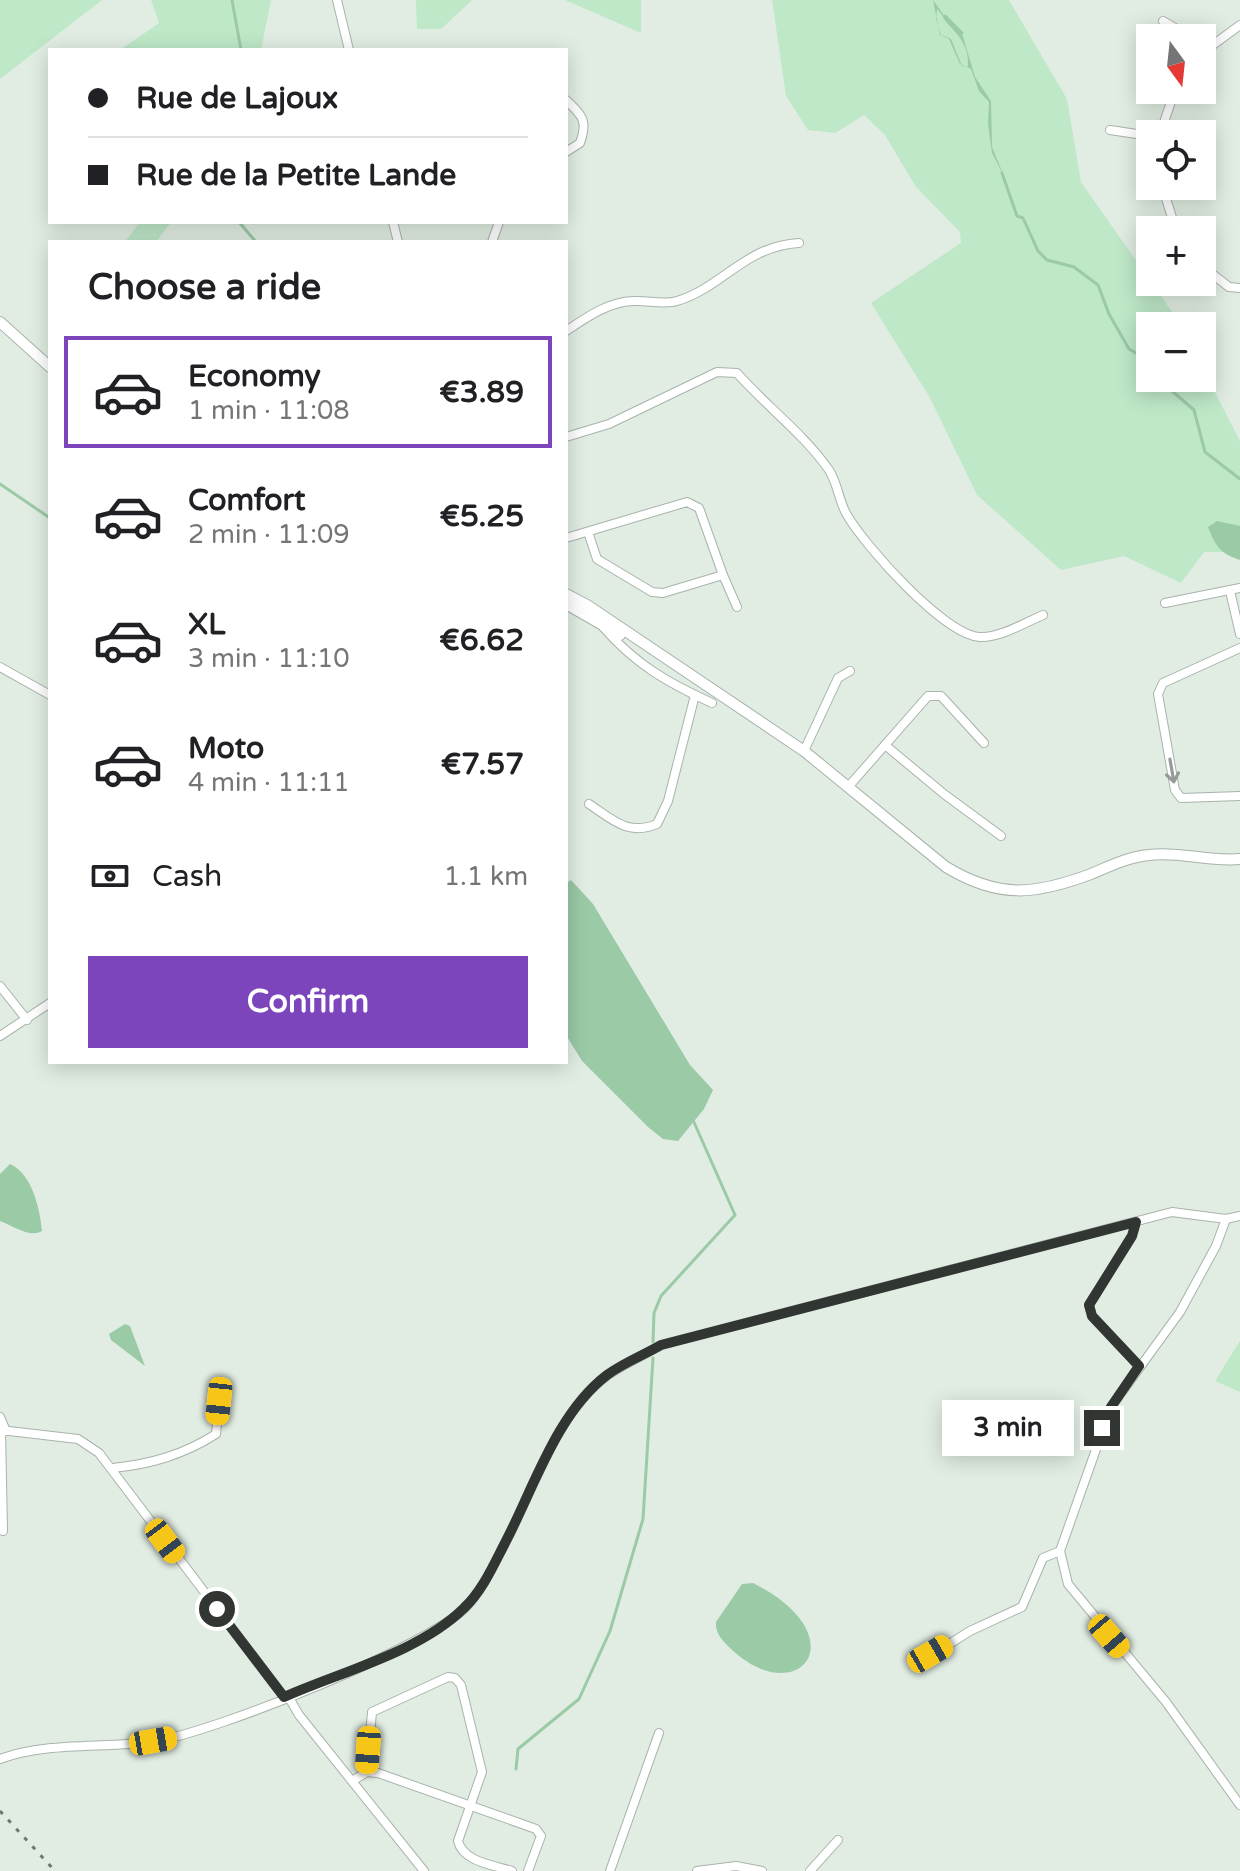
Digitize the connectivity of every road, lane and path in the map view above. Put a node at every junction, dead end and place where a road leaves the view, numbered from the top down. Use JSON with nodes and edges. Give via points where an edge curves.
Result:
{"nodes":[{"id":1,"x":337,"y":0,"type":"edge"},
{"id":2,"x":1163,"y":21,"type":"dead end"},
{"id":3,"x":1168,"y":24,"type":"edge"},
{"id":4,"x":1240,"y":25,"type":"edge"},
{"id":5,"x":1216,"y":40,"type":"edge"},
{"id":6,"x":349,"y":48,"type":"edge"},
{"id":7,"x":568,"y":102,"type":"edge"},
{"id":8,"x":1110,"y":130,"type":"dead end"},
{"id":9,"x":1136,"y":134,"type":"edge"},
{"id":10,"x":568,"y":151,"type":"edge"},
{"id":11,"x":799,"y":243,"type":"dead end"},
{"id":12,"x":1216,"y":277,"type":"edge"},
{"id":13,"x":1240,"y":288,"type":"edge"},
{"id":14,"x":0,"y":322,"type":"edge"},
{"id":15,"x":568,"y":330,"type":"edge"},
{"id":16,"x":48,"y":365,"type":"edge"},
{"id":17,"x":568,"y":436,"type":"edge"},
{"id":18,"x":588,"y":532,"type":"junction"},
{"id":19,"x":568,"y":537,"type":"edge"},
{"id":20,"x":723,"y":575,"type":"junction"},
{"id":21,"x":1240,"y":588,"type":"edge"},
{"id":22,"x":1230,"y":591,"type":"junction"},
{"id":23,"x":568,"y":595,"type":"edge"},
{"id":24,"x":1165,"y":603,"type":"dead end"},
{"id":25,"x":568,"y":605,"type":"edge"},
{"id":26,"x":737,"y":607,"type":"dead end"},
{"id":27,"x":1043,"y":615,"type":"dead end"},
{"id":28,"x":601,"y":624,"type":"junction"},
{"id":29,"x":1240,"y":634,"type":"edge"},
{"id":30,"x":1240,"y":648,"type":"edge"},
{"id":31,"x":0,"y":667,"type":"edge"},
{"id":32,"x":681,"y":670,"type":"junction"},
{"id":33,"x":850,"y":671,"type":"dead end"},
{"id":34,"x":670,"y":684,"type":"junction"},
{"id":35,"x":48,"y":694,"type":"edge"},
{"id":36,"x":695,"y":695,"type":"junction"},
{"id":37,"x":712,"y":703,"type":"dead end"},
{"id":38,"x":984,"y":743,"type":"dead end"},
{"id":39,"x":885,"y":745,"type":"junction"},
{"id":40,"x":804,"y":751,"type":"junction"},
{"id":41,"x":849,"y":786,"type":"junction"},
{"id":42,"x":1240,"y":796,"type":"edge"},
{"id":43,"x":589,"y":804,"type":"dead end"},
{"id":44,"x":1001,"y":836,"type":"dead end"},
{"id":45,"x":1240,"y":859,"type":"edge"},
{"id":46,"x":0,"y":986,"type":"edge"},
{"id":47,"x":48,"y":1004,"type":"edge"},
{"id":48,"x":27,"y":1020,"type":"junction"},
{"id":49,"x":0,"y":1036,"type":"edge"},
{"id":50,"x":1240,"y":1216,"type":"edge"},
{"id":51,"x":1226,"y":1219,"type":"junction"},
{"id":52,"x":1136,"y":1222,"type":"junction"},
{"id":53,"x":1139,"y":1366,"type":"junction"},
{"id":54,"x":219,"y":1401,"type":"dead end"},
{"id":55,"x":0,"y":1417,"type":"edge"},
{"id":56,"x":3,"y":1430,"type":"edge"},
{"id":57,"x":113,"y":1468,"type":"junction"},
{"id":58,"x":3,"y":1531,"type":"dead end"},
{"id":59,"x":1060,"y":1551,"type":"junction"},
{"id":60,"x":919,"y":1663,"type":"dead end"},
{"id":61,"x":286,"y":1696,"type":"junction"},
{"id":62,"x":659,"y":1733,"type":"dead end"},
{"id":63,"x":0,"y":1759,"type":"edge"},
{"id":64,"x":367,"y":1772,"type":"junction"},
{"id":65,"x":352,"y":1781,"type":"junction"},
{"id":66,"x":1240,"y":1805,"type":"edge"},
{"id":67,"x":472,"y":1807,"type":"junction"},
{"id":68,"x":838,"y":1840,"type":"dead end"},
{"id":69,"x":424,"y":1871,"type":"edge"},
{"id":70,"x":512,"y":1871,"type":"edge"},
{"id":71,"x":528,"y":1871,"type":"edge"},
{"id":72,"x":610,"y":1871,"type":"edge"},
{"id":73,"x":697,"y":1871,"type":"edge"},
{"id":74,"x":762,"y":1871,"type":"edge"},
{"id":75,"x":810,"y":1871,"type":"edge"}],
"edges":[{"from":1,"to":6,"type":"street"},
{"from":2,"to":3,"type":"street"},
{"from":4,"to":5,"type":"street"},
{"from":7,"to":10,"type":"street","via":[[587,126],[580,143]]},
{"from":8,"to":9,"type":"street"},
{"from":11,"to":15,"type":"street","via":[[756,252],[674,302],[630,301],[597,310]]},
{"from":12,"to":13,"type":"street"},
{"from":14,"to":16,"type":"street"},
{"from":17,"to":27,"type":"street","via":[[609,424],[717,372],[737,373],[830,472],[844,511],[863,540],[938,614],[982,637]]},
{"from":18,"to":19,"type":"street"},
{"from":18,"to":20,"type":"street","via":[[597,559],[652,592]]},
{"from":18,"to":20,"type":"street","via":[[687,502],[699,508]]},
{"from":20,"to":26,"type":"street"},
{"from":21,"to":22,"type":"street"},
{"from":22,"to":24,"type":"street"},
{"from":22,"to":29,"type":"street"},
{"from":23,"to":32,"type":"street"},
{"from":25,"to":28,"type":"street"},
{"from":28,"to":32,"type":"street"},
{"from":28,"to":34,"type":"street","via":[[624,651]]},
{"from":30,"to":42,"type":"street","one_way":true,"via":[[1163,683],[1158,694],[1175,790],[1181,798]]},
{"from":31,"to":35,"type":"street"},
{"from":32,"to":34,"type":"street"},
{"from":32,"to":40,"type":"street"},
{"from":33,"to":40,"type":"street","via":[[838,678]]},
{"from":34,"to":36,"type":"street"},
{"from":36,"to":37,"type":"street"},
{"from":36,"to":43,"type":"street","via":[[668,801],[657,824],[627,830]]},
{"from":38,"to":39,"type":"street","via":[[941,696],[928,696]]},
{"from":39,"to":41,"type":"street"},
{"from":39,"to":44,"type":"street"},
{"from":40,"to":41,"type":"street"},
{"from":41,"to":45,"type":"street","via":[[946,867],[997,890],[1053,887],[1131,857],[1154,854]]},
{"from":46,"to":48,"type":"street"},
{"from":47,"to":48,"type":"street"},
{"from":48,"to":49,"type":"street"},
{"from":50,"to":51,"type":"street"},
{"from":51,"to":52,"type":"street","via":[[1172,1212]]},
{"from":51,"to":53,"type":"street","via":[[1180,1312]]},
{"from":52,"to":53,"type":"street","via":[[1089,1305],[1092,1316]]},
{"from":52,"to":61,"type":"street","via":[[661,1345],[606,1376],[579,1405],[466,1607],[414,1642]]},
{"from":53,"to":59,"type":"street","via":[[1111,1407]]},
{"from":54,"to":57,"type":"street","via":[[216,1434],[195,1448],[149,1464]]},
{"from":55,"to":56,"type":"street"},
{"from":56,"to":57,"type":"street","via":[[78,1439]]},
{"from":56,"to":58,"type":"street"},
{"from":57,"to":61,"type":"street"},
{"from":59,"to":60,"type":"street","via":[[1043,1558],[1022,1607]]},
{"from":59,"to":66,"type":"street","via":[[1068,1584],[1166,1702]]},
{"from":61,"to":63,"type":"street","via":[[184,1736]]},
{"from":61,"to":65,"type":"street"},
{"from":62,"to":72,"type":"street"},
{"from":64,"to":65,"type":"street"},
{"from":64,"to":67,"type":"street"},
{"from":64,"to":67,"type":"street","via":[[372,1712],[455,1678],[482,1765]]},
{"from":65,"to":69,"type":"street"},
{"from":67,"to":70,"type":"street","via":[[460,1848],[469,1857]]},
{"from":67,"to":71,"type":"street","via":[[536,1829],[541,1836]]},
{"from":68,"to":75,"type":"street"},
{"from":73,"to":74,"type":"street","via":[[736,1866]]}]}
